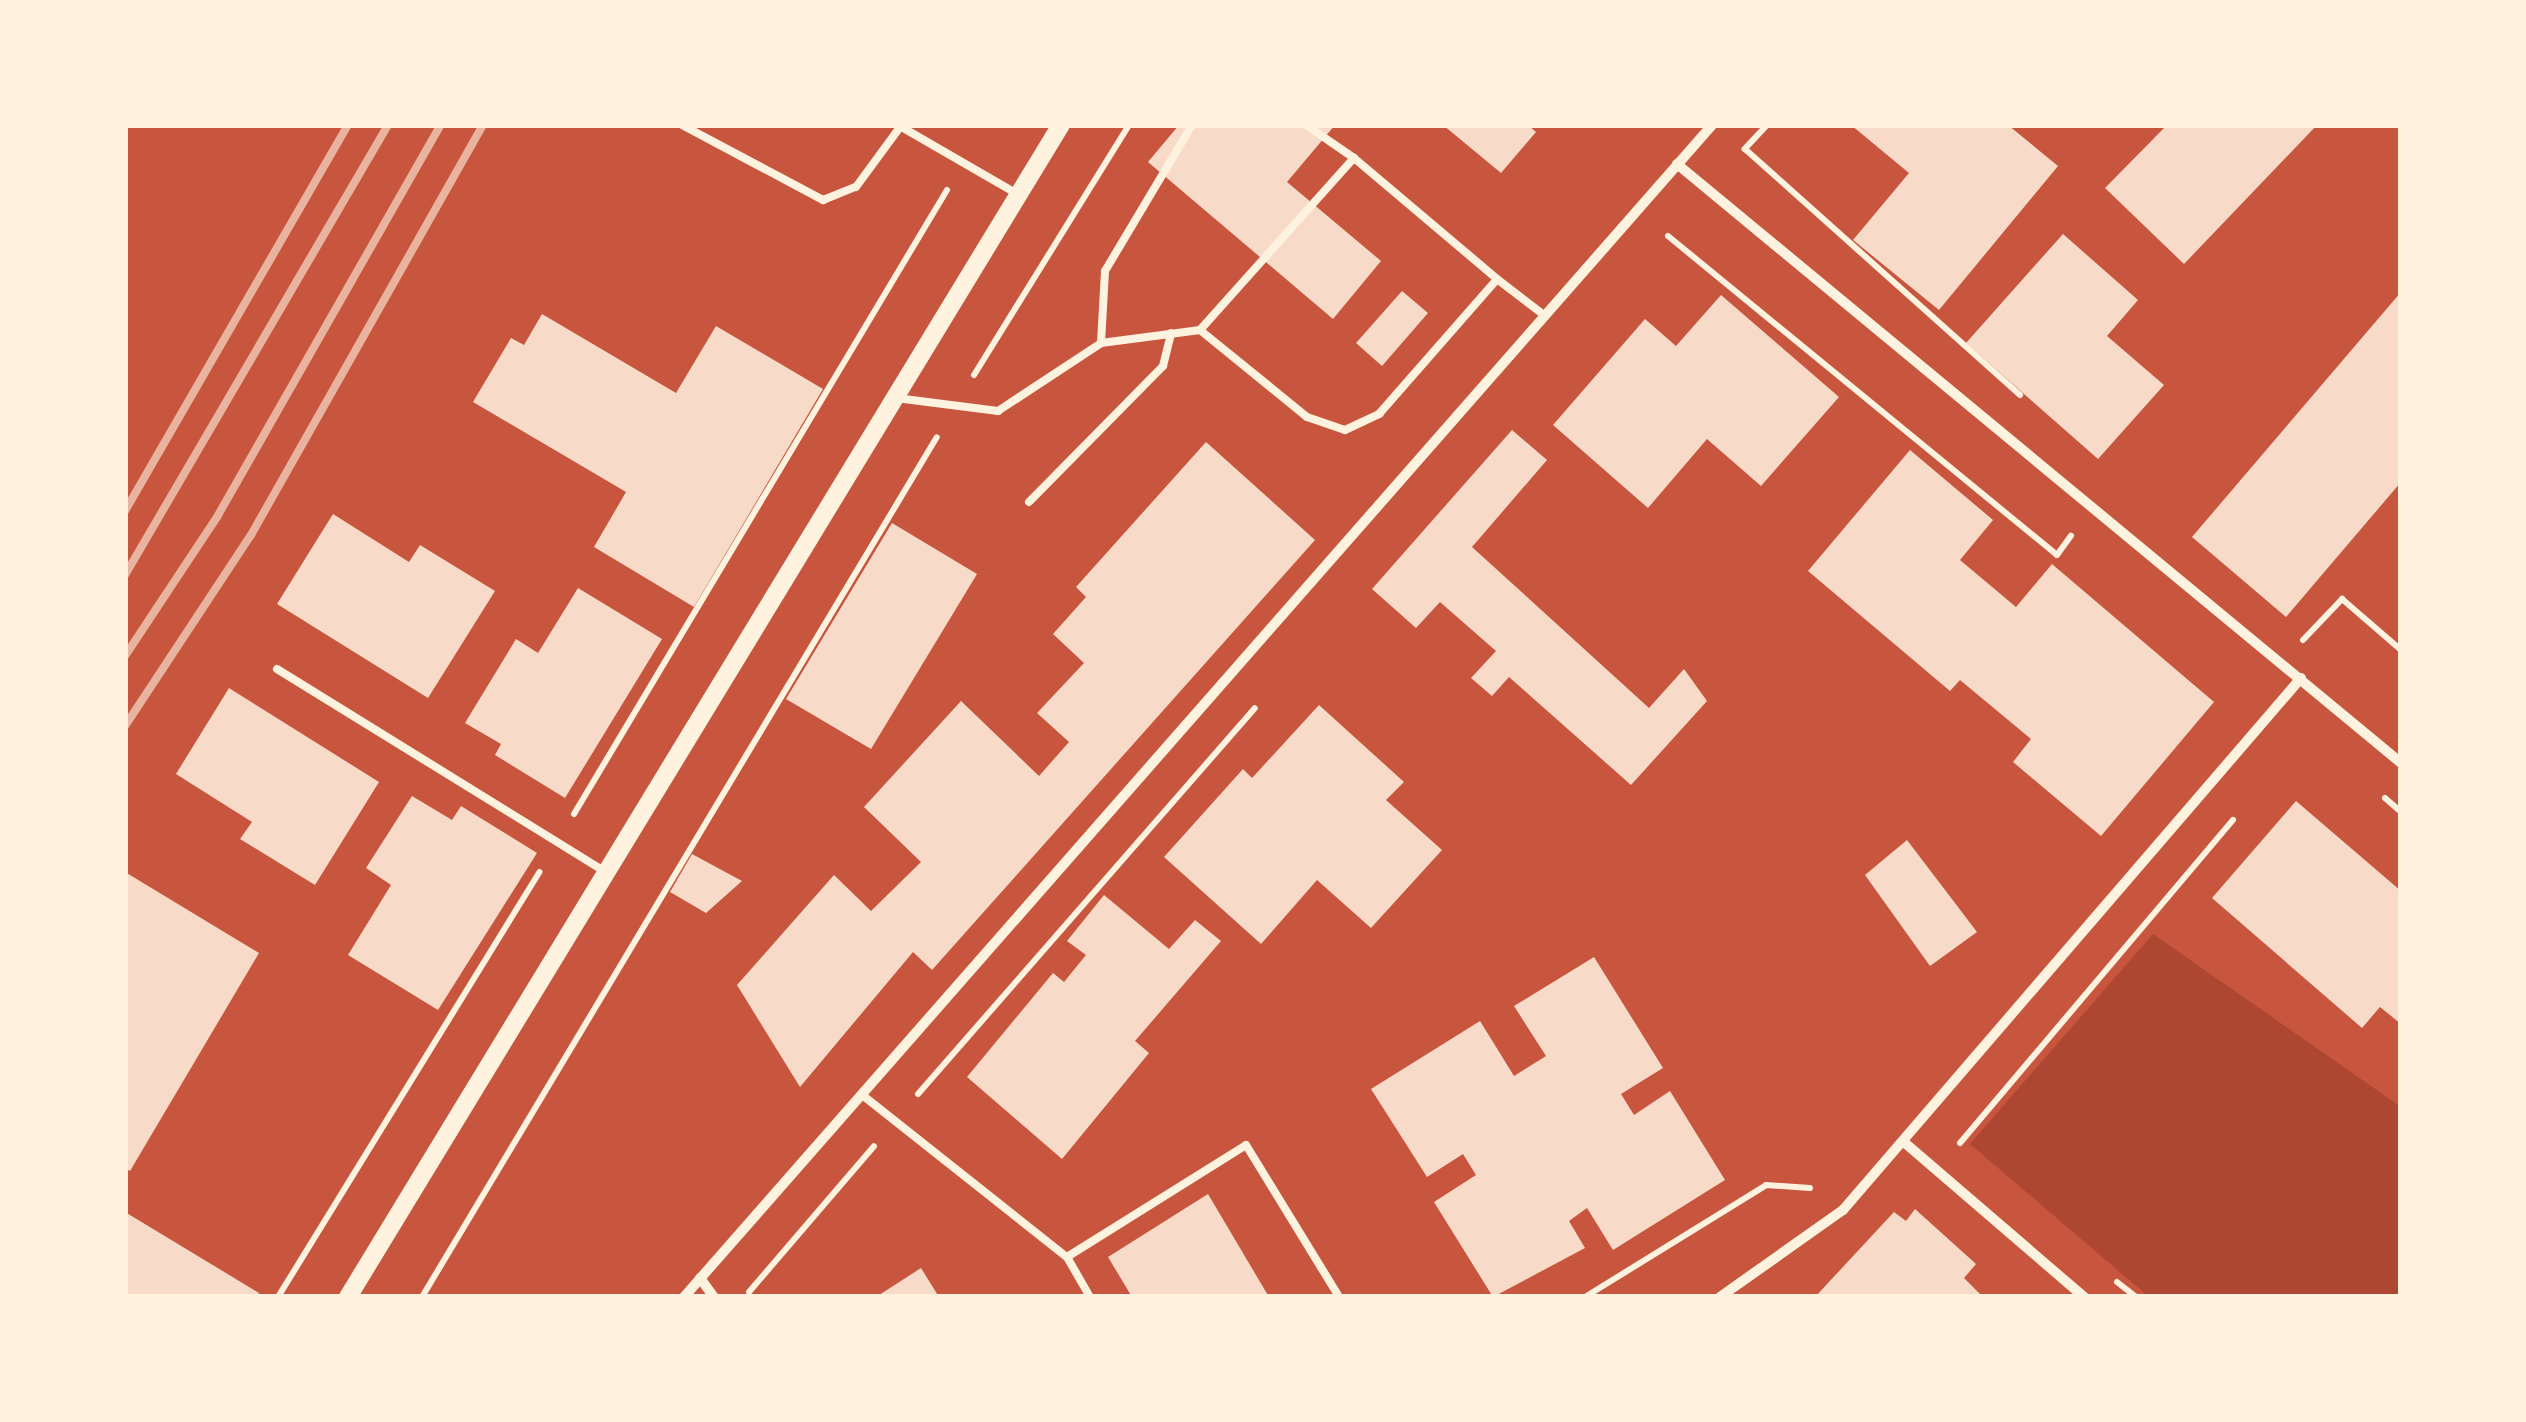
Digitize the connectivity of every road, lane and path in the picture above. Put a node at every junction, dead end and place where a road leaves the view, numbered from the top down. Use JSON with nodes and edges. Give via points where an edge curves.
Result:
{"nodes":[{"id":1,"x":682,"y":125,"type":"edge"},
{"id":2,"x":1062,"y":125,"type":"edge"},
{"id":3,"x":1129,"y":125,"type":"edge"},
{"id":4,"x":1192,"y":125,"type":"edge"},
{"id":5,"x":1306,"y":125,"type":"edge"},
{"id":6,"x":1712,"y":125,"type":"edge"},
{"id":7,"x":1767,"y":125,"type":"edge"},
{"id":8,"x":899,"y":126,"type":"edge"},
{"id":9,"x":1354,"y":158,"type":"junction"},
{"id":10,"x":1678,"y":164,"type":"junction"},
{"id":11,"x":956,"y":175,"type":"dead end"},
{"id":12,"x":1019,"y":195,"type":"junction"},
{"id":13,"x":1658,"y":247,"type":"dead end"},
{"id":14,"x":1496,"y":279,"type":"junction"},
{"id":15,"x":1544,"y":315,"type":"junction"},
{"id":16,"x":1200,"y":330,"type":"junction"},
{"id":17,"x":1172,"y":333,"type":"junction"},
{"id":18,"x":1101,"y":343,"type":"junction"},
{"id":19,"x":896,"y":398,"type":"junction"},
{"id":20,"x":955,"y":406,"type":"junction"},
{"id":21,"x":2038,"y":411,"type":"dead end"},
{"id":22,"x":1029,"y":502,"type":"dead end"},
{"id":23,"x":2086,"y":547,"type":"dead end"},
{"id":24,"x":2286,"y":630,"type":"dead end"},
{"id":25,"x":2401,"y":650,"type":"edge"},
{"id":26,"x":277,"y":669,"type":"dead end"},
{"id":27,"x":2302,"y":678,"type":"junction"},
{"id":28,"x":1264,"y":697,"type":"dead end"},
{"id":29,"x":2401,"y":764,"type":"edge"},
{"id":30,"x":2374,"y":789,"type":"dead end"},
{"id":31,"x":2245,"y":806,"type":"dead end"},
{"id":32,"x":2401,"y":812,"type":"edge"},
{"id":33,"x":558,"y":842,"type":"junction"},
{"id":34,"x":604,"y":871,"type":"junction"},
{"id":35,"x":861,"y":1094,"type":"junction"},
{"id":36,"x":894,"y":1122,"type":"junction"},
{"id":37,"x":1906,"y":1143,"type":"junction"},
{"id":38,"x":1958,"y":1146,"type":"dead end"},
{"id":39,"x":1826,"y":1189,"type":"dead end"},
{"id":40,"x":1067,"y":1257,"type":"junction"},
{"id":41,"x":700,"y":1278,"type":"junction"},
{"id":42,"x":278,"y":1297,"type":"edge"},
{"id":43,"x":348,"y":1297,"type":"edge"},
{"id":44,"x":422,"y":1297,"type":"edge"},
{"id":45,"x":684,"y":1297,"type":"edge"},
{"id":46,"x":714,"y":1297,"type":"edge"},
{"id":47,"x":746,"y":1297,"type":"edge"},
{"id":48,"x":1090,"y":1297,"type":"edge"},
{"id":49,"x":1339,"y":1297,"type":"edge"},
{"id":50,"x":1585,"y":1297,"type":"edge"},
{"id":51,"x":1720,"y":1297,"type":"edge"},
{"id":52,"x":2084,"y":1297,"type":"edge"}],
"edges":[{"from":1,"to":8,"type":"lane","via":[[822,200],[856,186]]},
{"from":2,"to":12,"type":"street"},
{"from":3,"to":20,"type":"path"},
{"from":4,"to":18,"type":"lane","via":[[1105,271]]},
{"from":5,"to":9,"type":"lane"},
{"from":6,"to":10,"type":"street"},
{"from":7,"to":21,"type":"path","via":[[1746,149]]},
{"from":8,"to":12,"type":"lane"},
{"from":9,"to":14,"type":"lane"},
{"from":9,"to":16,"type":"lane"},
{"from":10,"to":15,"type":"street"},
{"from":10,"to":27,"type":"street"},
{"from":11,"to":33,"type":"path"},
{"from":12,"to":19,"type":"street"},
{"from":13,"to":23,"type":"path","via":[[1672,232],[2057,556],[2071,535]]},
{"from":14,"to":15,"type":"lane"},
{"from":14,"to":16,"type":"lane","via":[[1379,414],[1345,430],[1307,417]]},
{"from":15,"to":35,"type":"street"},
{"from":16,"to":17,"type":"lane"},
{"from":17,"to":18,"type":"lane"},
{"from":17,"to":22,"type":"lane","via":[[1163,366]]},
{"from":18,"to":20,"type":"lane","via":[[998,411]]},
{"from":19,"to":20,"type":"lane"},
{"from":19,"to":34,"type":"street"},
{"from":20,"to":44,"type":"path"},
{"from":24,"to":25,"type":"path","via":[[2301,642],[2342,599]]},
{"from":26,"to":33,"type":"lane"},
{"from":27,"to":29,"type":"street"},
{"from":27,"to":37,"type":"street"},
{"from":28,"to":36,"type":"path"},
{"from":30,"to":32,"type":"path"},
{"from":31,"to":38,"type":"path"},
{"from":33,"to":34,"type":"lane"},
{"from":33,"to":42,"type":"path"},
{"from":34,"to":43,"type":"street"},
{"from":35,"to":36,"type":"lane"},
{"from":35,"to":41,"type":"street"},
{"from":36,"to":40,"type":"lane"},
{"from":36,"to":47,"type":"path"},
{"from":37,"to":51,"type":"street","via":[[1810,1238]]},
{"from":37,"to":52,"type":"street"},
{"from":39,"to":50,"type":"path","via":[[1766,1185]]},
{"from":40,"to":48,"type":"lane"},
{"from":40,"to":49,"type":"lane","via":[[1246,1145]]},
{"from":41,"to":45,"type":"street"},
{"from":41,"to":46,"type":"street"}]}
